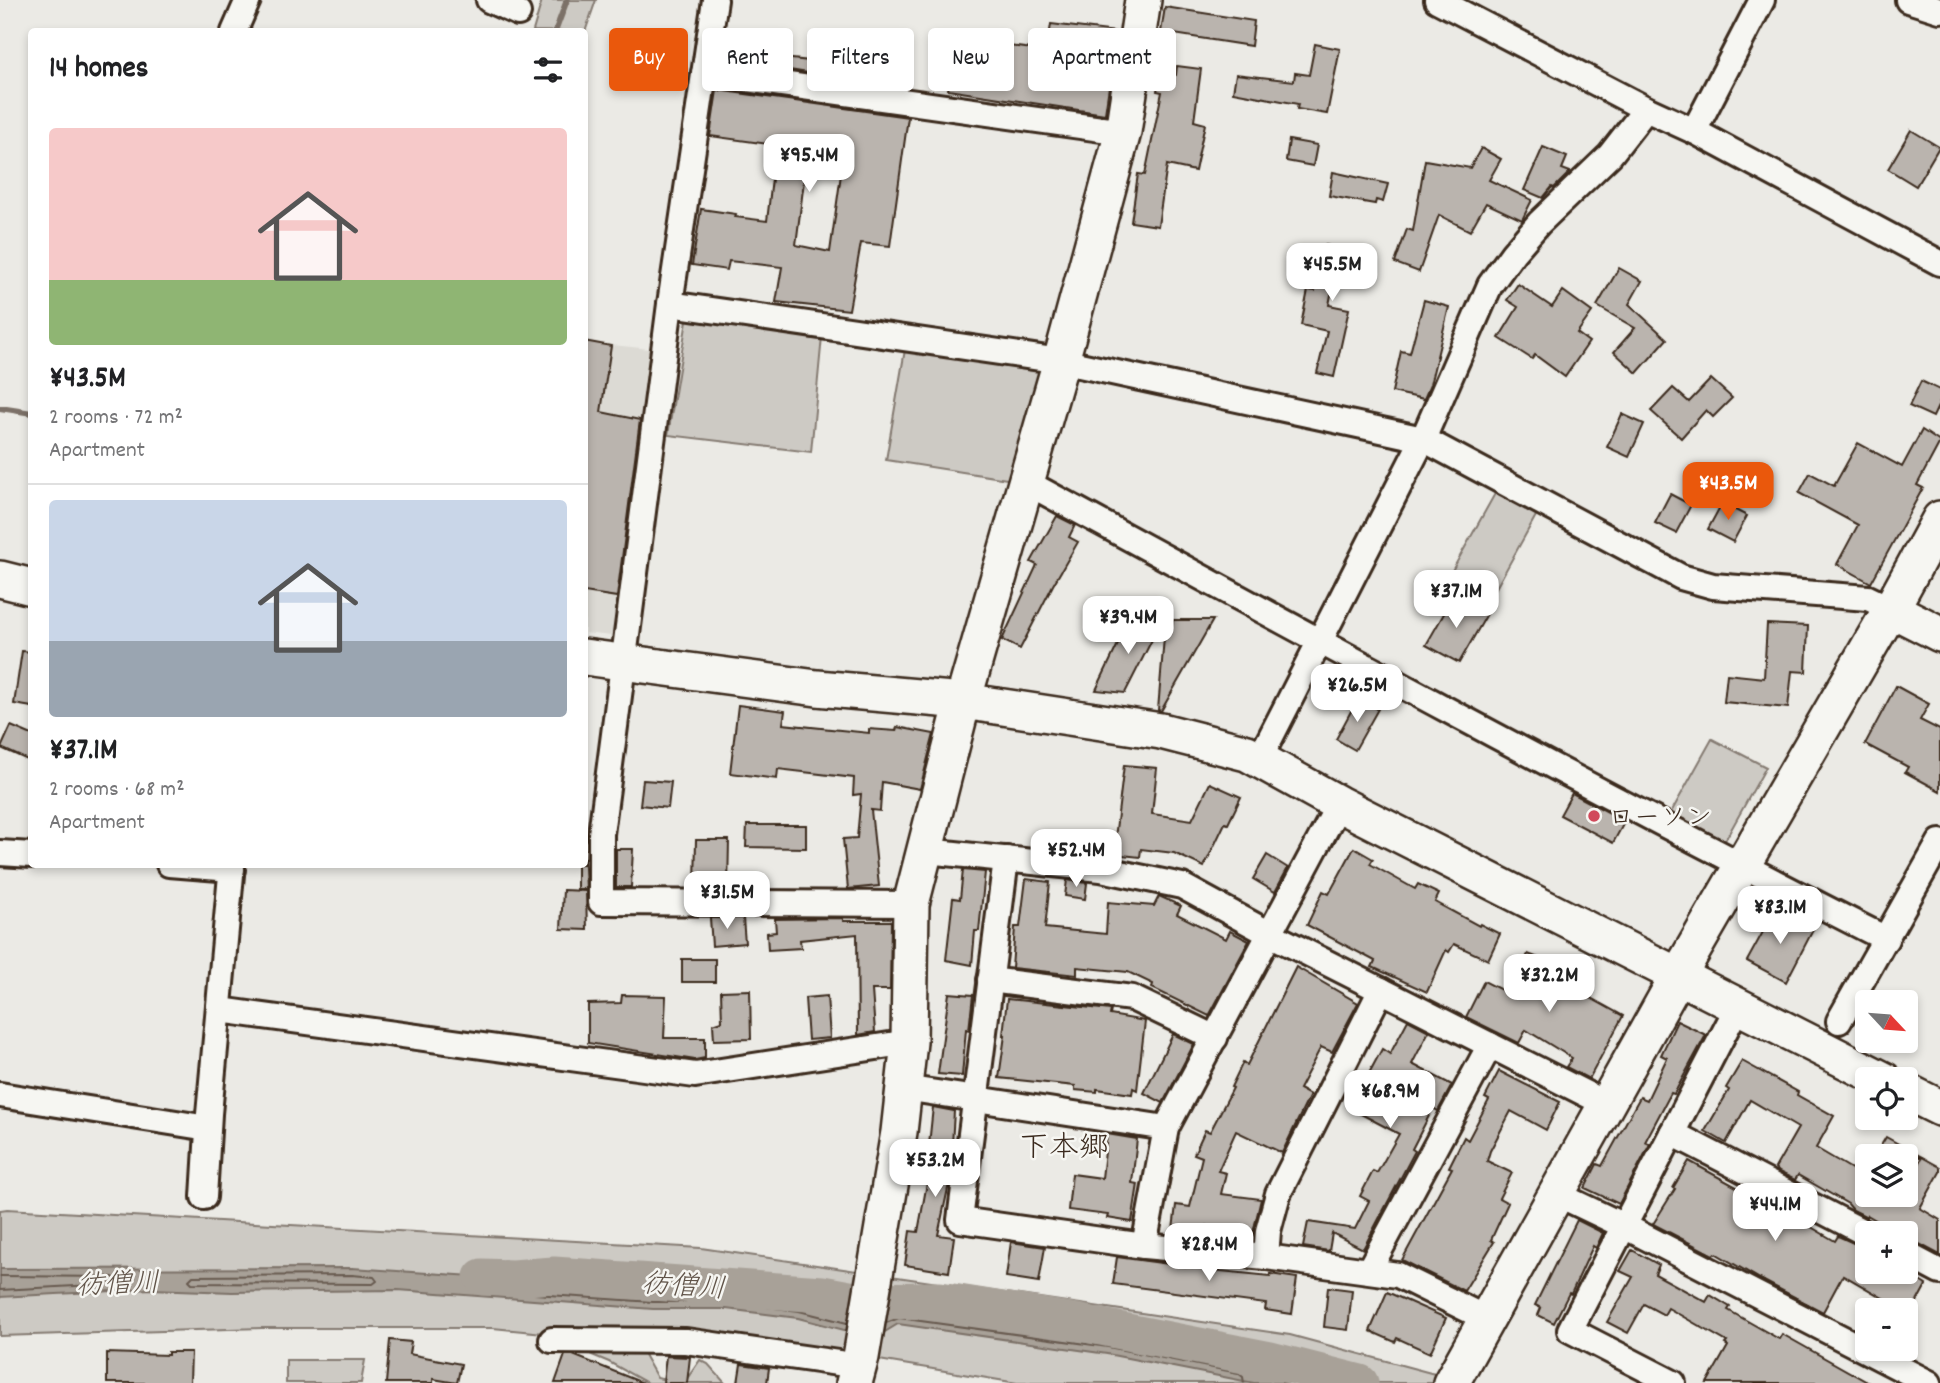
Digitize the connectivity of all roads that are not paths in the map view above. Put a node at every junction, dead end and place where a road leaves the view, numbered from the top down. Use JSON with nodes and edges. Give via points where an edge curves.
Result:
{"nodes":[{"id":1,"x":248,"y":0,"type":"edge"},
{"id":2,"x":489,"y":0,"type":"edge"},
{"id":3,"x":715,"y":0,"type":"edge"},
{"id":4,"x":1143,"y":0,"type":"edge"},
{"id":5,"x":1437,"y":0,"type":"edge"},
{"id":6,"x":1762,"y":0,"type":"edge"},
{"id":7,"x":1908,"y":0,"type":"edge"},
{"id":8,"x":1940,"y":10,"type":"edge"},
{"id":9,"x":518,"y":13,"type":"dead end"},
{"id":10,"x":236,"y":28,"type":"edge"},
{"id":11,"x":711,"y":28,"type":"edge"},
{"id":12,"x":793,"y":86,"type":"edge"},
{"id":13,"x":702,"y":87,"type":"edge"},
{"id":14,"x":1646,"y":109,"type":"junction"},
{"id":15,"x":1694,"y":131,"type":"junction"},
{"id":16,"x":1123,"y":132,"type":"junction"},
{"id":17,"x":1940,"y":263,"type":"edge"},
{"id":18,"x":670,"y":304,"type":"junction"},
{"id":19,"x":1061,"y":361,"type":"junction"},
{"id":20,"x":1423,"y":439,"type":"junction"},
{"id":21,"x":1026,"y":482,"type":"junction"},
{"id":22,"x":1940,"y":519,"type":"edge"},
{"id":23,"x":0,"y":579,"type":"edge"},
{"id":24,"x":28,"y":586,"type":"edge"},
{"id":25,"x":1891,"y":609,"type":"junction"},
{"id":26,"x":1940,"y":634,"type":"edge"},
{"id":27,"x":1320,"y":642,"type":"junction"},
{"id":28,"x":588,"y":658,"type":"edge"},
{"id":29,"x":623,"y":662,"type":"junction"},
{"id":30,"x":962,"y":701,"type":"junction"},
{"id":31,"x":1259,"y":760,"type":"junction"},
{"id":32,"x":1339,"y":804,"type":"junction"},
{"id":33,"x":1940,"y":842,"type":"edge"},
{"id":34,"x":926,"y":851,"type":"junction"},
{"id":35,"x":0,"y":853,"type":"edge"},
{"id":36,"x":28,"y":855,"type":"edge"},
{"id":37,"x":1006,"y":859,"type":"junction"},
{"id":38,"x":1742,"y":866,"type":"junction"},
{"id":39,"x":232,"y":868,"type":"edge"},
{"id":40,"x":911,"y":904,"type":"junction"},
{"id":41,"x":1270,"y":934,"type":"junction"},
{"id":42,"x":1886,"y":939,"type":"junction"},
{"id":43,"x":1678,"y":976,"type":"junction"},
{"id":44,"x":990,"y":980,"type":"junction"},
{"id":45,"x":1381,"y":990,"type":"junction"},
{"id":46,"x":1738,"y":1006,"type":"junction"},
{"id":47,"x":220,"y":1010,"type":"junction"},
{"id":48,"x":1839,"y":1021,"type":"dead end"},
{"id":49,"x":1214,"y":1038,"type":"junction"},
{"id":50,"x":909,"y":1042,"type":"junction"},
{"id":51,"x":1490,"y":1045,"type":"junction"},
{"id":52,"x":1858,"y":1067,"type":"edge"},
{"id":53,"x":904,"y":1088,"type":"junction"},
{"id":54,"x":0,"y":1095,"type":"edge"},
{"id":55,"x":975,"y":1097,"type":"junction"},
{"id":56,"x":1918,"y":1097,"type":"edge"},
{"id":57,"x":1606,"y":1104,"type":"junction"},
{"id":58,"x":1940,"y":1108,"type":"edge"},
{"id":59,"x":208,"y":1128,"type":"junction"},
{"id":60,"x":1166,"y":1128,"type":"junction"},
{"id":61,"x":1672,"y":1133,"type":"junction"},
{"id":62,"x":1557,"y":1194,"type":"junction"},
{"id":63,"x":204,"y":1197,"type":"dead end"},
{"id":64,"x":1624,"y":1226,"type":"junction"},
{"id":65,"x":1855,"y":1228,"type":"edge"},
{"id":66,"x":1144,"y":1246,"type":"junction"},
{"id":67,"x":1266,"y":1257,"type":"junction"},
{"id":68,"x":1918,"y":1260,"type":"edge"},
{"id":69,"x":1368,"y":1270,"type":"junction"},
{"id":70,"x":1940,"y":1272,"type":"edge"},
{"id":71,"x":1487,"y":1319,"type":"junction"},
{"id":72,"x":552,"y":1340,"type":"dead end"},
{"id":73,"x":858,"y":1368,"type":"edge"},
{"id":74,"x":1458,"y":1382,"type":"edge"},
{"id":75,"x":1672,"y":1383,"type":"edge"},
{"id":76,"x":1929,"y":1383,"type":"edge"}],
"edges":[{"from":1,"to":10,"type":"street"},
{"from":2,"to":9,"type":"street"},
{"from":3,"to":11,"type":"street"},
{"from":4,"to":16,"type":"street"},
{"from":5,"to":14,"type":"street"},
{"from":6,"to":15,"type":"street"},
{"from":7,"to":8,"type":"street"},
{"from":12,"to":16,"type":"street"},
{"from":13,"to":18,"type":"street"},
{"from":14,"to":15,"type":"street"},
{"from":14,"to":20,"type":"street","via":[[1610,155],[1522,243],[1490,285]]},
{"from":15,"to":17,"type":"street"},
{"from":16,"to":19,"type":"street"},
{"from":18,"to":19,"type":"street"},
{"from":18,"to":29,"type":"street"},
{"from":19,"to":20,"type":"street"},
{"from":19,"to":21,"type":"street"},
{"from":20,"to":25,"type":"street","via":[[1681,577],[1713,586],[1868,598]]},
{"from":20,"to":27,"type":"street"},
{"from":21,"to":27,"type":"street"},
{"from":21,"to":30,"type":"street"},
{"from":22,"to":25,"type":"street"},
{"from":23,"to":24,"type":"street"},
{"from":25,"to":26,"type":"street"},
{"from":25,"to":38,"type":"street"},
{"from":27,"to":31,"type":"street"},
{"from":27,"to":38,"type":"street"},
{"from":28,"to":29,"type":"street"},
{"from":29,"to":30,"type":"street","via":[[817,688]]},
{"from":29,"to":40,"type":"street","via":[[601,834],[601,902]]},
{"from":30,"to":31,"type":"street","via":[[1161,731]]},
{"from":30,"to":34,"type":"street"},
{"from":31,"to":32,"type":"street"},
{"from":32,"to":41,"type":"street"},
{"from":32,"to":43,"type":"street"},
{"from":33,"to":42,"type":"street"},
{"from":34,"to":37,"type":"street"},
{"from":34,"to":40,"type":"street"},
{"from":35,"to":36,"type":"street"},
{"from":37,"to":41,"type":"street","via":[[1101,869],[1182,886]]},
{"from":37,"to":44,"type":"street"},
{"from":38,"to":42,"type":"street"},
{"from":38,"to":43,"type":"street"},
{"from":39,"to":47,"type":"street"},
{"from":40,"to":50,"type":"street"},
{"from":41,"to":45,"type":"street"},
{"from":41,"to":49,"type":"street"},
{"from":42,"to":48,"type":"street"},
{"from":43,"to":46,"type":"street"},
{"from":43,"to":57,"type":"street"},
{"from":44,"to":49,"type":"street","via":[[1132,998]]},
{"from":44,"to":55,"type":"street"},
{"from":45,"to":51,"type":"street"},
{"from":45,"to":67,"type":"street","via":[[1278,1194]]},
{"from":46,"to":52,"type":"street"},
{"from":46,"to":61,"type":"street"},
{"from":47,"to":50,"type":"street","via":[[695,1075]]},
{"from":47,"to":59,"type":"street"},
{"from":49,"to":60,"type":"street"},
{"from":50,"to":53,"type":"street"},
{"from":51,"to":57,"type":"street"},
{"from":51,"to":69,"type":"street"},
{"from":53,"to":55,"type":"street"},
{"from":53,"to":73,"type":"street"},
{"from":54,"to":59,"type":"street"},
{"from":55,"to":60,"type":"street"},
{"from":55,"to":66,"type":"street","via":[[960,1220]]},
{"from":56,"to":58,"type":"street"},
{"from":57,"to":62,"type":"street"},
{"from":59,"to":63,"type":"street"},
{"from":60,"to":66,"type":"street"},
{"from":61,"to":64,"type":"street"},
{"from":61,"to":65,"type":"street"},
{"from":62,"to":64,"type":"street"},
{"from":62,"to":71,"type":"street"},
{"from":64,"to":75,"type":"street","via":[[1570,1331]]},
{"from":64,"to":76,"type":"street"},
{"from":66,"to":67,"type":"street"},
{"from":67,"to":69,"type":"street"},
{"from":68,"to":70,"type":"street"},
{"from":69,"to":71,"type":"street","via":[[1398,1275]]},
{"from":71,"to":74,"type":"street"},
{"from":72,"to":73,"type":"street","via":[[686,1341]]}]}
